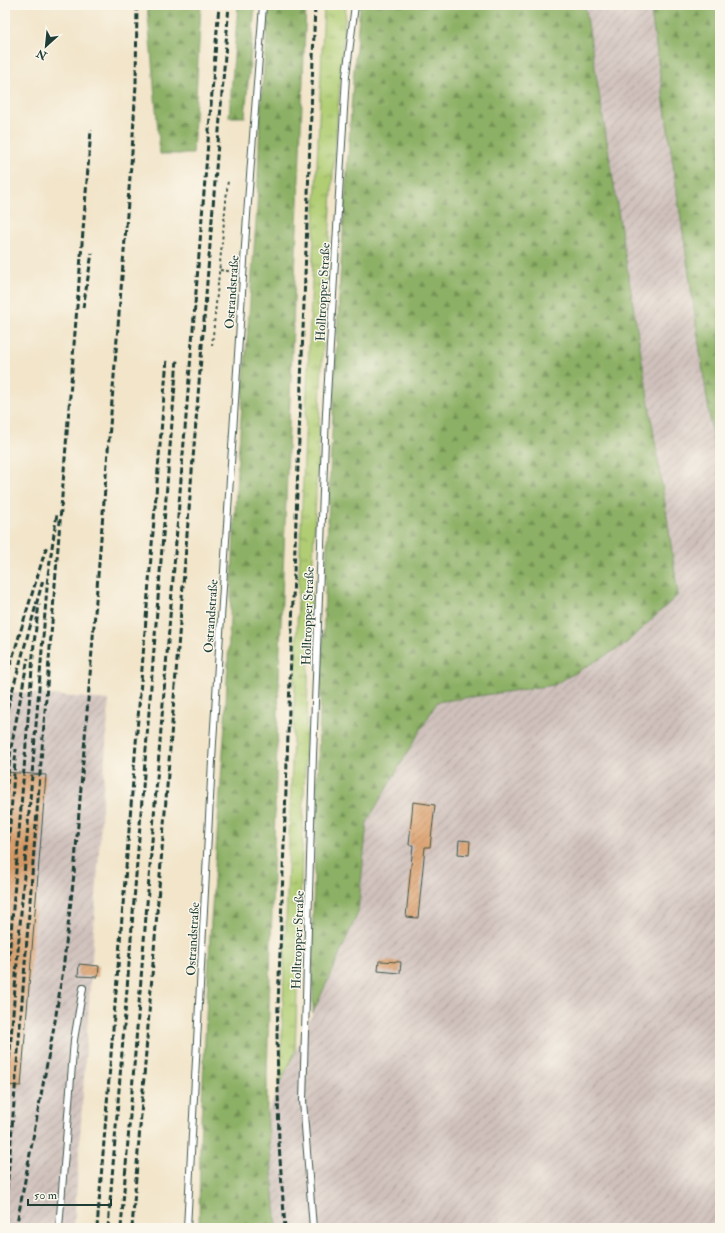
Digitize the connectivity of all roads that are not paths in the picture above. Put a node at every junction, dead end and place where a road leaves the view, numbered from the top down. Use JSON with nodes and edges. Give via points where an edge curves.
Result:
{"nodes":[{"id":1,"x":263,"y":5,"type":"edge"},
{"id":2,"x":355,"y":5,"type":"edge"},
{"id":3,"x":83,"y":988,"type":"dead end"},
{"id":4,"x":59,"y":1228,"type":"edge"},
{"id":5,"x":187,"y":1228,"type":"edge"},
{"id":6,"x":313,"y":1228,"type":"edge"}],
"edges":[{"from":1,"to":5,"type":"lane","name":"Ostrandstraße","via":[[243,273],[213,750]]},
{"from":2,"to":6,"type":"lane","name":"Holltropper Straße","via":[[346,76],[326,413],[313,755],[303,1101]]},
{"from":3,"to":4,"type":"lane","via":[[74,1040]]}]}
